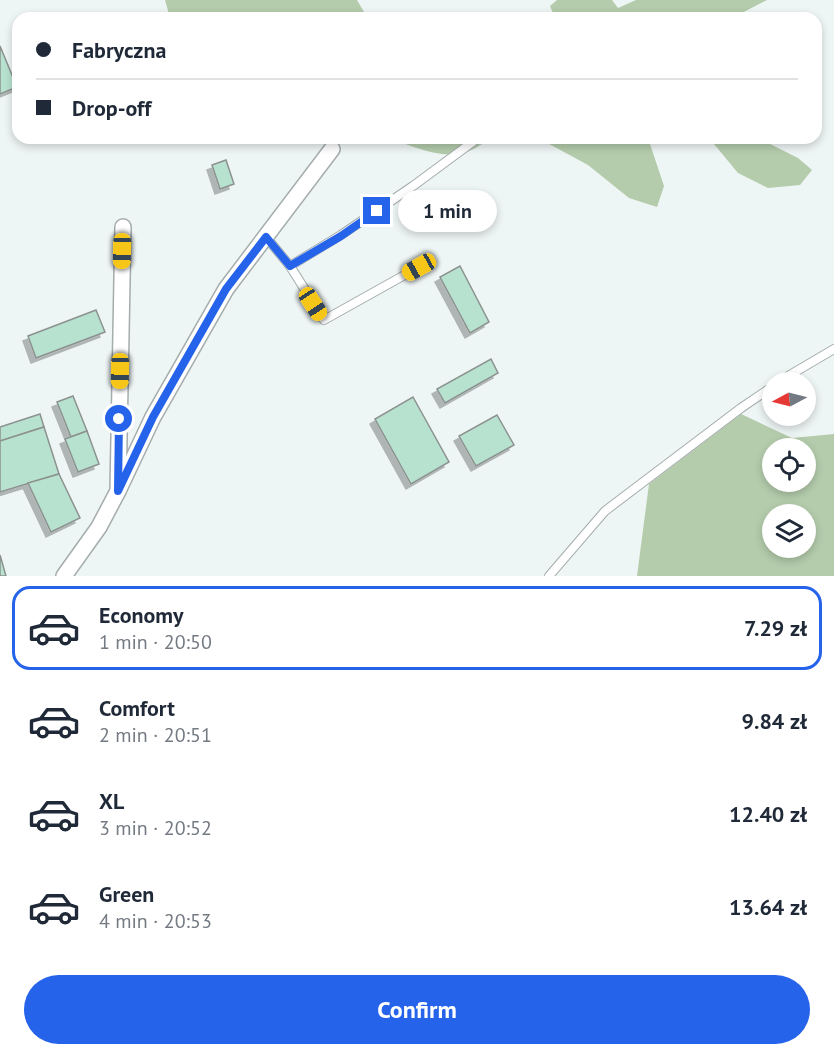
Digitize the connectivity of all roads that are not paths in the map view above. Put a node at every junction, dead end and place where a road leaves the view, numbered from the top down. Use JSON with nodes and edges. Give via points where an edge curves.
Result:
{"nodes":[{"id":1,"x":470,"y":144,"type":"edge"},
{"id":2,"x":332,"y":149,"type":"dead end"},
{"id":3,"x":123,"y":227,"type":"dead end"},
{"id":4,"x":266,"y":237,"type":"junction"},
{"id":5,"x":290,"y":266,"type":"junction"},
{"id":6,"x":419,"y":267,"type":"dead end"},
{"id":7,"x":834,"y":349,"type":"edge"},
{"id":8,"x":795,"y":372,"type":"edge"},
{"id":9,"x":762,"y":394,"type":"edge"},
{"id":10,"x":118,"y":491,"type":"junction"},
{"id":11,"x":64,"y":576,"type":"edge"},
{"id":12,"x":549,"y":576,"type":"edge"}],
"edges":[{"from":1,"to":5,"type":"lane","via":[[341,236]]},
{"from":2,"to":4,"type":"street"},
{"from":3,"to":10,"type":"street"},
{"from":4,"to":5,"type":"lane"},
{"from":4,"to":10,"type":"street","via":[[226,289],[153,417]]},
{"from":5,"to":6,"type":"lane","via":[[324,320]]},
{"from":7,"to":8,"type":"lane"},
{"from":9,"to":12,"type":"lane","via":[[605,511]]},
{"from":10,"to":11,"type":"street","via":[[99,527]]}]}
